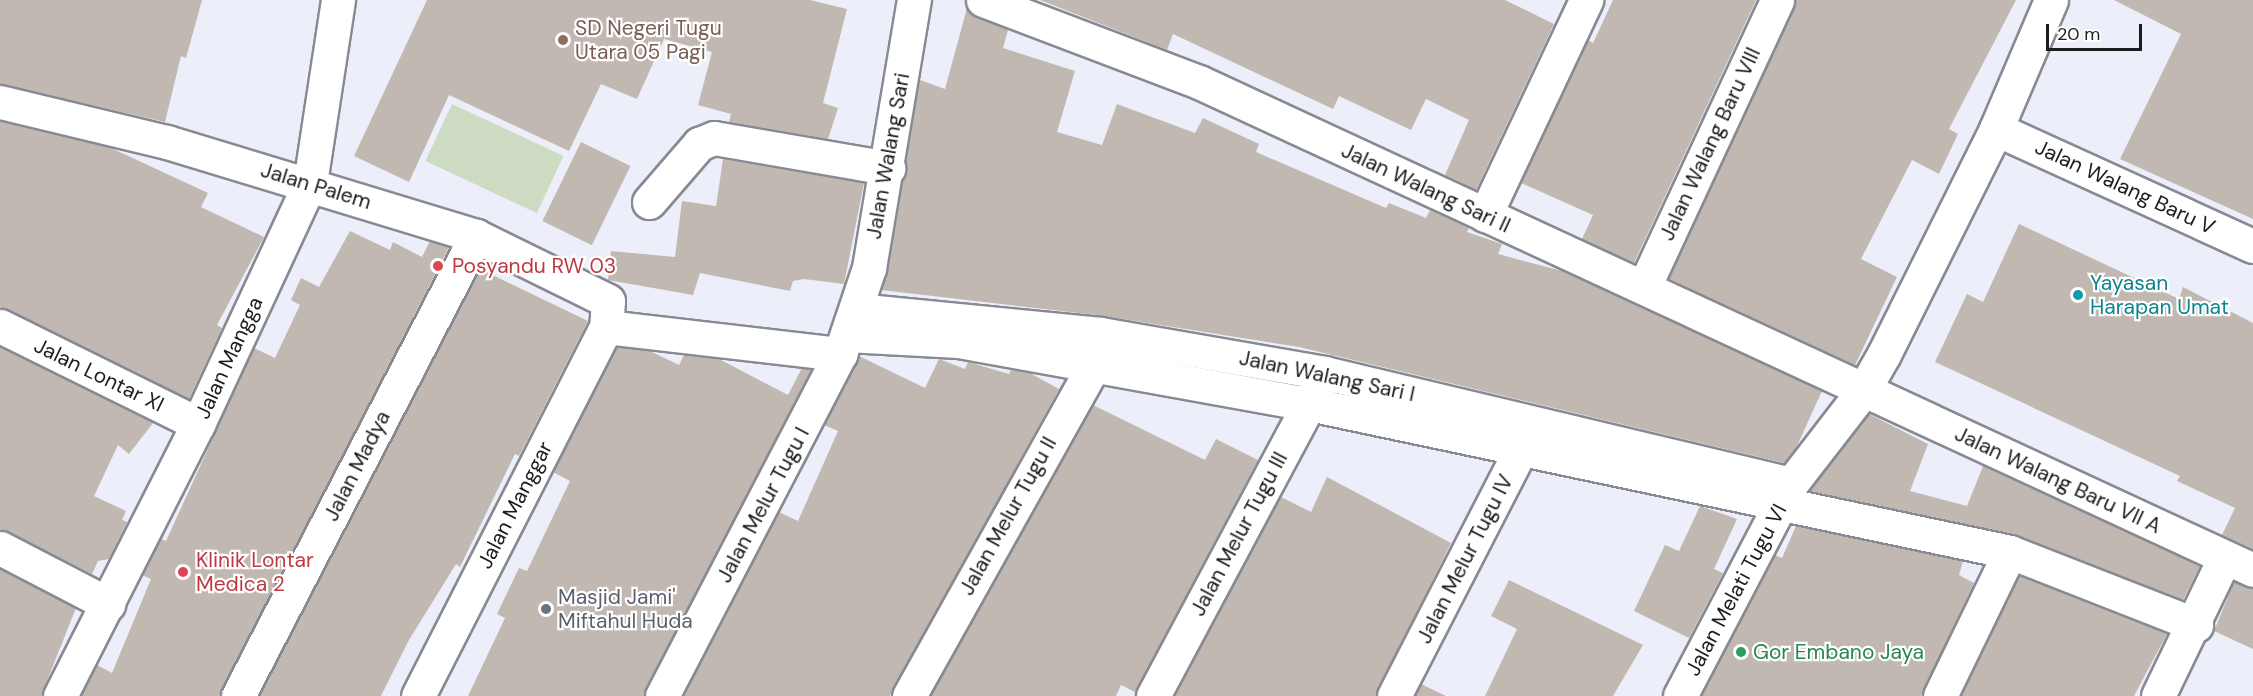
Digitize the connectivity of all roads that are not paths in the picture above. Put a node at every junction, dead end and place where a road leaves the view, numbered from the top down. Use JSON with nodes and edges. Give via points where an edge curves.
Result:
{"nodes":[{"id":1,"x":338,"y":0,"type":"edge"},
{"id":2,"x":914,"y":0,"type":"edge"},
{"id":3,"x":983,"y":0,"type":"edge"},
{"id":4,"x":1777,"y":0,"type":"edge"},
{"id":5,"x":2051,"y":0,"type":"edge"},
{"id":6,"x":1576,"y":3,"type":"edge"},
{"id":7,"x":0,"y":102,"type":"edge"},
{"id":8,"x":1996,"y":129,"type":"junction"},
{"id":9,"x":888,"y":168,"type":"junction"},
{"id":10,"x":310,"y":183,"type":"junction"},
{"id":11,"x":649,"y":202,"type":"dead end"},
{"id":12,"x":1485,"y":215,"type":"junction"},
{"id":13,"x":476,"y":236,"type":"junction"},
{"id":14,"x":2253,"y":246,"type":"edge"},
{"id":15,"x":1644,"y":287,"type":"junction"},
{"id":16,"x":608,"y":320,"type":"junction"},
{"id":17,"x":0,"y":326,"type":"edge"},
{"id":18,"x":848,"y":333,"type":"junction"},
{"id":19,"x":1097,"y":351,"type":"junction"},
{"id":20,"x":1325,"y":373,"type":"junction"},
{"id":21,"x":1863,"y":390,"type":"junction"},
{"id":22,"x":1309,"y":404,"type":"junction"},
{"id":23,"x":1535,"y":422,"type":"junction"},
{"id":24,"x":198,"y":424,"type":"junction"},
{"id":25,"x":1520,"y":450,"type":"junction"},
{"id":26,"x":1785,"y":496,"type":"junction"},
{"id":27,"x":0,"y":548,"type":"edge"},
{"id":28,"x":2010,"y":552,"type":"junction"},
{"id":29,"x":2239,"y":564,"type":"edge"},
{"id":30,"x":108,"y":604,"type":"junction"},
{"id":31,"x":2196,"y":625,"type":"junction"},
{"id":32,"x":60,"y":696,"type":"edge"},
{"id":33,"x":238,"y":696,"type":"edge"},
{"id":34,"x":418,"y":696,"type":"edge"},
{"id":35,"x":662,"y":696,"type":"edge"},
{"id":36,"x":909,"y":696,"type":"edge"},
{"id":37,"x":1153,"y":696,"type":"edge"},
{"id":38,"x":1394,"y":696,"type":"edge"},
{"id":39,"x":1680,"y":696,"type":"edge"},
{"id":40,"x":1940,"y":696,"type":"edge"},
{"id":41,"x":2158,"y":696,"type":"edge"}],
"edges":[{"from":1,"to":10,"type":"street","name":"Jalan Mangga"},
{"from":2,"to":9,"type":"street","name":"Jalan Walang Sari"},
{"from":3,"to":12,"type":"street","name":"Jalan Walang Sari II","via":[[1199,82]]},
{"from":4,"to":15,"type":"street","name":"Jalan Walang Baru VIII"},
{"from":5,"to":8,"type":"street","name":"Jalan Melati Tugu VI"},
{"from":6,"to":12,"type":"street"},
{"from":7,"to":10,"type":"street","name":"Jalan Palem"},
{"from":8,"to":14,"type":"street","name":"Jalan Walang Baru V"},
{"from":8,"to":21,"type":"street","name":"Jalan Melati Tugu VI"},
{"from":9,"to":11,"type":"street","via":[[714,138],[699,144]]},
{"from":9,"to":18,"type":"street","name":"Jalan Walang Sari"},
{"from":10,"to":13,"type":"street","name":"Jalan Palem"},
{"from":10,"to":24,"type":"street","name":"Jalan Mangga"},
{"from":12,"to":15,"type":"street","name":"Jalan Walang Sari II"},
{"from":13,"to":16,"type":"street","name":"Jalan Palem","via":[[601,296]]},
{"from":13,"to":33,"type":"street","name":"Jalan Madya"},
{"from":15,"to":21,"type":"street","name":"Jalan Walang Sari II"},
{"from":16,"to":18,"type":"street","name":"Jalan Walang Sari I"},
{"from":16,"to":34,"type":"street","name":"Jalan Manggar"},
{"from":17,"to":24,"type":"street","name":"Jalan Lontar XI"},
{"from":18,"to":19,"type":"street","name":"Jalan Walang Sari I"},
{"from":18,"to":35,"type":"street","name":"Jalan Melur Tugu I"},
{"from":19,"to":20,"type":"street","name":"Jalan Walang Sari I"},
{"from":19,"to":22,"type":"street"},
{"from":19,"to":36,"type":"street","name":"Jalan Melur Tugu II"},
{"from":20,"to":22,"type":"street","name":"Jalan Melur Tugu III"},
{"from":20,"to":23,"type":"street","name":"Jalan Walang Sari I"},
{"from":21,"to":26,"type":"street","name":"Jalan Melati Tugu VI"},
{"from":21,"to":29,"type":"street","name":"Jalan Walang Baru VII A"},
{"from":22,"to":25,"type":"street"},
{"from":22,"to":37,"type":"street","name":"Jalan Melur Tugu III"},
{"from":23,"to":25,"type":"street","name":"Jalan Melur Tugu IV"},
{"from":23,"to":26,"type":"street","name":"Jalan Walang Sari I"},
{"from":24,"to":30,"type":"street","name":"Jalan Mangga"},
{"from":25,"to":26,"type":"street"},
{"from":25,"to":38,"type":"street","name":"Jalan Melur Tugu IV"},
{"from":26,"to":28,"type":"street"},
{"from":26,"to":39,"type":"street","name":"Jalan Melati Tugu VI"},
{"from":27,"to":30,"type":"street"},
{"from":28,"to":31,"type":"street"},
{"from":28,"to":40,"type":"street"},
{"from":29,"to":31,"type":"street"},
{"from":30,"to":32,"type":"street","name":"Jalan Mangga"},
{"from":31,"to":41,"type":"street"}]}
